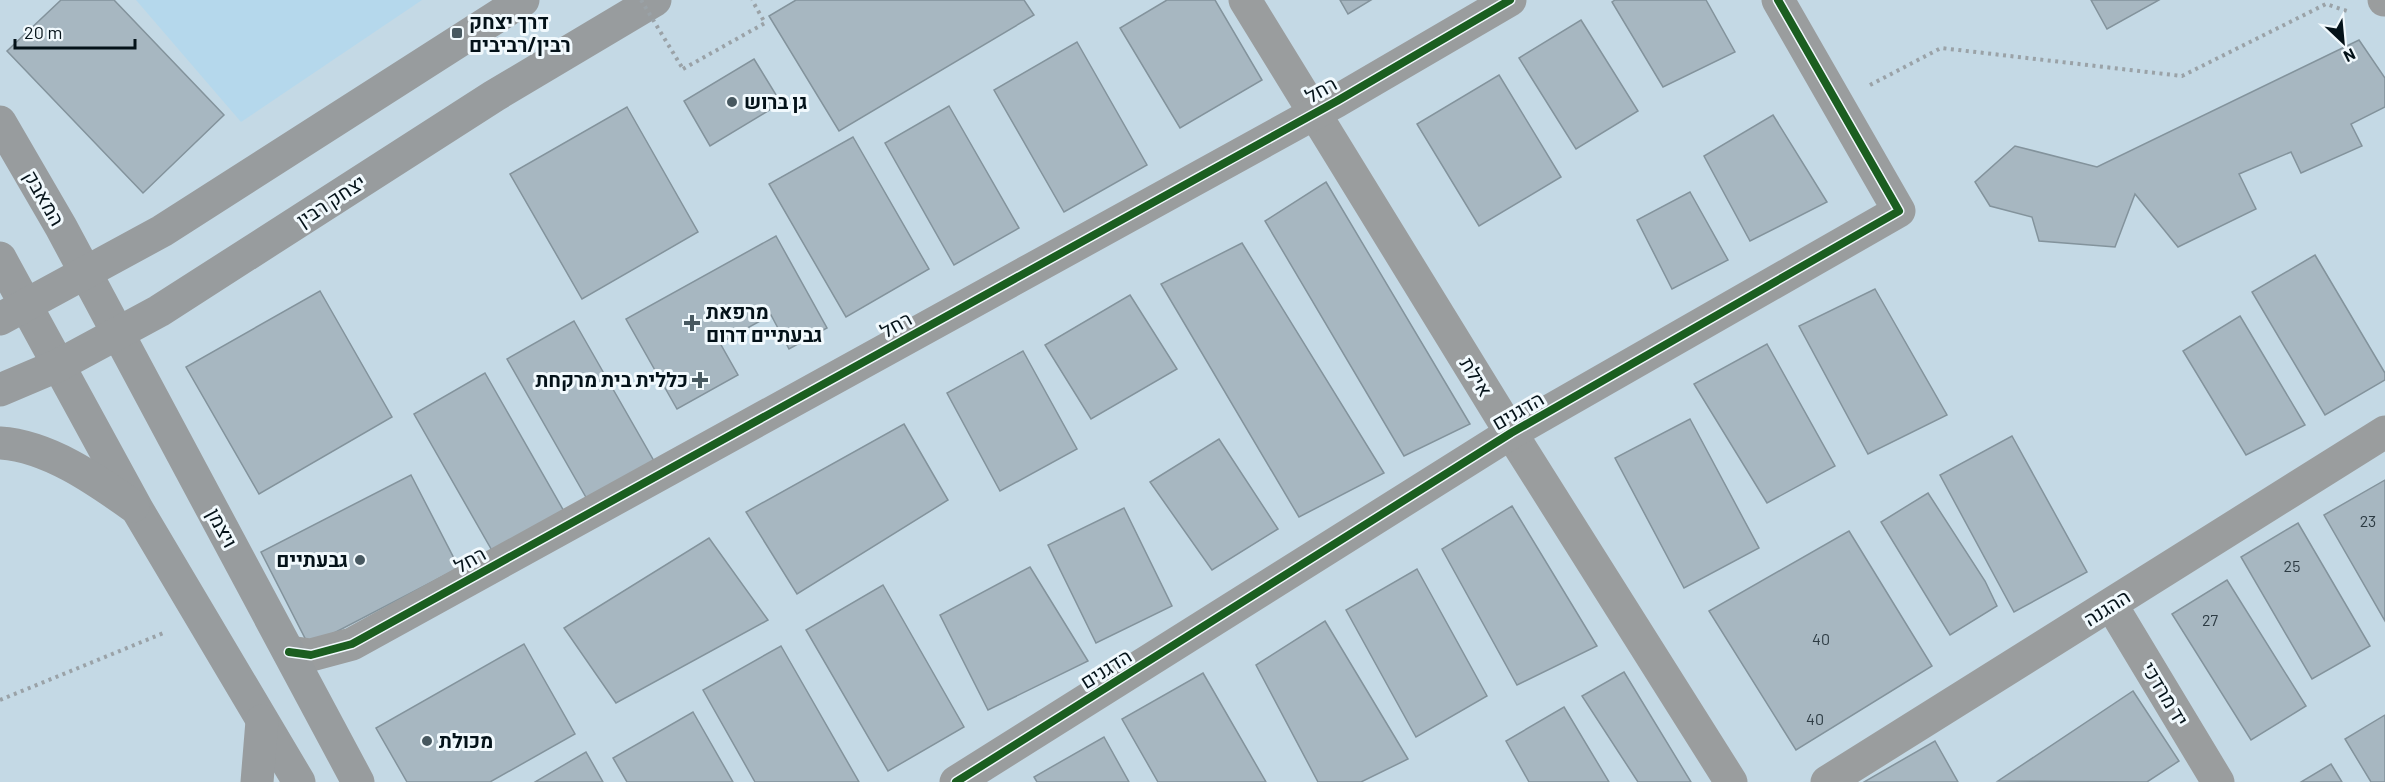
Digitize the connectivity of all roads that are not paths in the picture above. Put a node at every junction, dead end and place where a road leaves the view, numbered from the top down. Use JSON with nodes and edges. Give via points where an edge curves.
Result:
{"nodes":[{"id":1,"x":523,"y":0,"type":"edge"},
{"id":2,"x":655,"y":0,"type":"edge"},
{"id":3,"x":1245,"y":0,"type":"edge"},
{"id":4,"x":1510,"y":0,"type":"edge"},
{"id":5,"x":1778,"y":0,"type":"edge"},
{"id":6,"x":1315,"y":113,"type":"junction"},
{"id":7,"x":0,"y":122,"type":"edge"},
{"id":8,"x":0,"y":258,"type":"edge"},
{"id":9,"x":86,"y":274,"type":"junction"},
{"id":10,"x":13,"y":313,"type":"edge"},
{"id":11,"x":117,"y":334,"type":"junction"},
{"id":12,"x":59,"y":364,"type":"junction"},
{"id":13,"x":0,"y":390,"type":"edge"},
{"id":14,"x":2385,"y":432,"type":"edge"},
{"id":15,"x":1511,"y":433,"type":"junction"},
{"id":16,"x":0,"y":443,"type":"edge"},
{"id":17,"x":137,"y":508,"type":"junction"},
{"id":18,"x":2112,"y":606,"type":"junction"},
{"id":19,"x":288,"y":652,"type":"junction"},
{"id":20,"x":262,"y":721,"type":"junction"},
{"id":21,"x":257,"y":782,"type":"edge"},
{"id":22,"x":299,"y":782,"type":"edge"},
{"id":23,"x":358,"y":782,"type":"edge"},
{"id":24,"x":956,"y":782,"type":"edge"},
{"id":25,"x":1731,"y":782,"type":"edge"},
{"id":26,"x":1827,"y":782,"type":"edge"},
{"id":27,"x":2218,"y":782,"type":"edge"}],
"edges":[{"from":1,"to":9,"type":"main road","via":[[162,231]]},
{"from":2,"to":11,"type":"main road","name":"יצחק רבין"},
{"from":3,"to":6,"type":"street","name":"אילת"},
{"from":4,"to":6,"type":"street","name":"רחל"},
{"from":5,"to":15,"type":"street","name":"הדגנים","via":[[1899,211]]},
{"from":6,"to":15,"type":"street","name":"אילת"},
{"from":6,"to":19,"type":"street","name":"רחל","via":[[352,644],[311,655]]},
{"from":7,"to":9,"type":"main road","name":"המאבק"},
{"from":8,"to":10,"type":"main road"},
{"from":9,"to":10,"type":"main road"},
{"from":9,"to":11,"type":"main road","name":"ויצמן"},
{"from":10,"to":12,"type":"main road"},
{"from":11,"to":12,"type":"main road","name":"יצחק רבין"},
{"from":11,"to":19,"type":"main road","name":"ויצמן"},
{"from":12,"to":13,"type":"main road","name":"יצחק רבין"},
{"from":12,"to":17,"type":"main road"},
{"from":14,"to":18,"type":"street","name":"ההגנה"},
{"from":15,"to":24,"type":"street","name":"הדגנים"},
{"from":15,"to":25,"type":"street","name":"אילת"},
{"from":16,"to":17,"type":"main road","via":[[45,455]]},
{"from":17,"to":20,"type":"main road"},
{"from":18,"to":26,"type":"street","name":"ההגנה"},
{"from":18,"to":27,"type":"street","name":"יד מרדכי"},
{"from":19,"to":23,"type":"main road","name":"ויצמן"},
{"from":20,"to":21,"type":"main road"},
{"from":20,"to":22,"type":"main road"}]}
